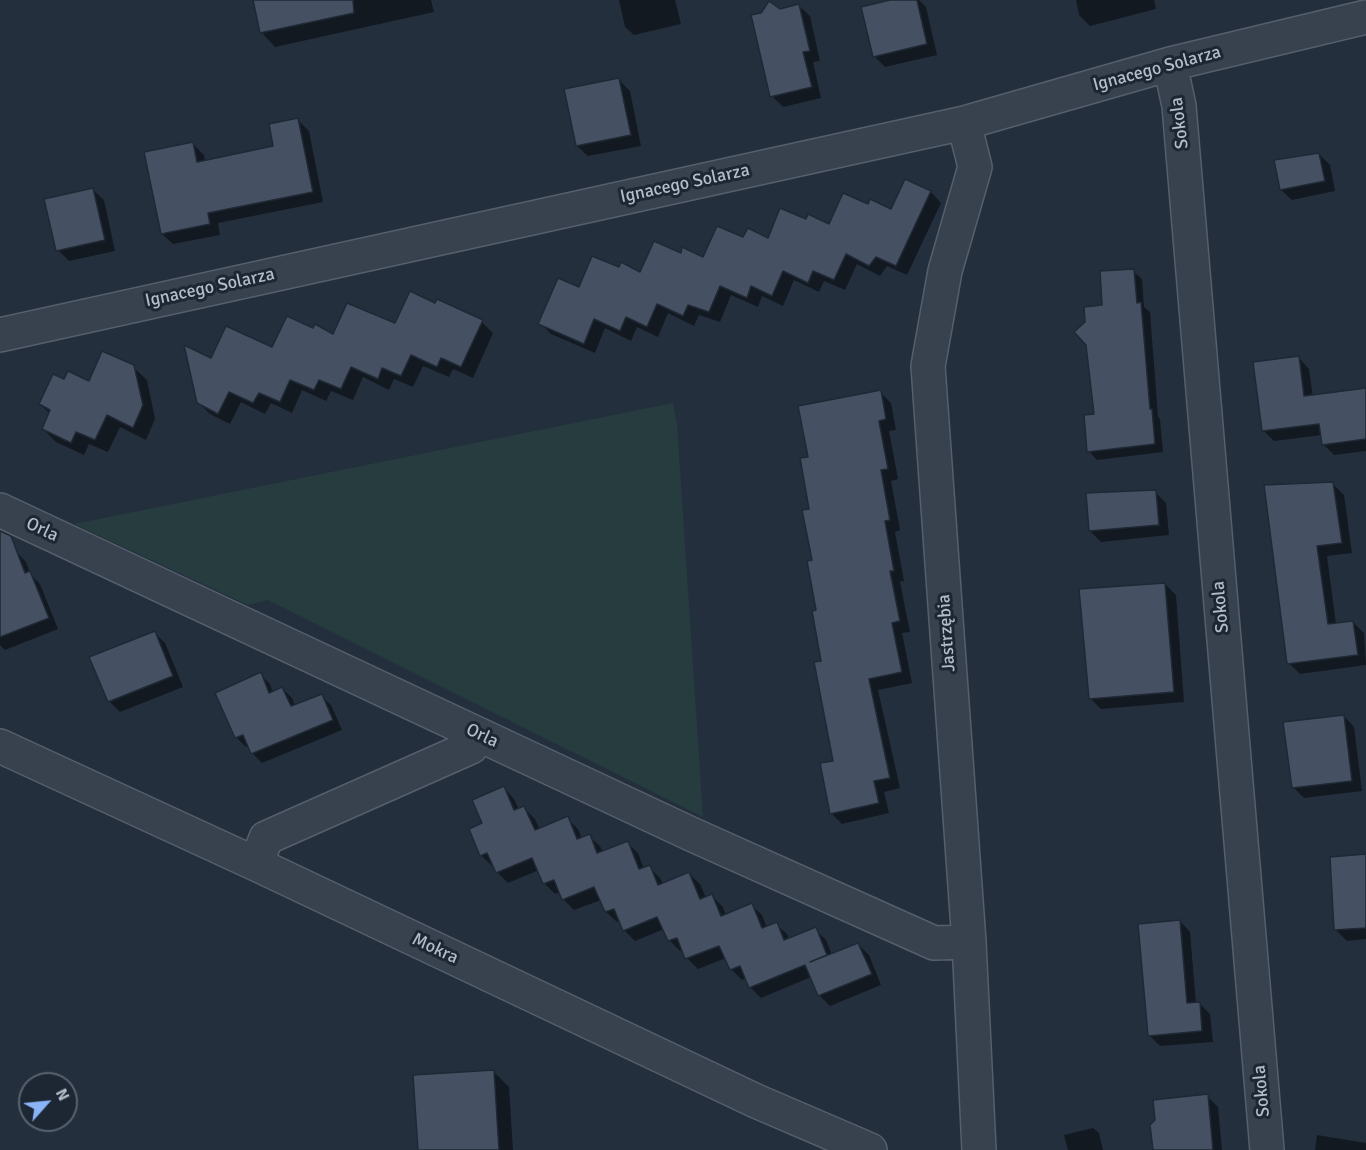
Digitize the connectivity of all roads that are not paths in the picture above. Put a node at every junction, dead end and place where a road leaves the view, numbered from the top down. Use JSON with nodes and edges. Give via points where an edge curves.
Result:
{"nodes":[{"id":1,"x":1366,"y":17,"type":"edge"},
{"id":2,"x":1170,"y":64,"type":"junction"},
{"id":3,"x":964,"y":123,"type":"junction"},
{"id":4,"x":0,"y":335,"type":"edge"},
{"id":5,"x":0,"y":510,"type":"edge"},
{"id":6,"x":479,"y":735,"type":"junction"},
{"id":7,"x":0,"y":746,"type":"edge"},
{"id":8,"x":256,"y":864,"type":"junction"},
{"id":9,"x":969,"y":942,"type":"junction"},
{"id":10,"x":870,"y":1150,"type":"edge"},
{"id":11,"x":979,"y":1150,"type":"edge"},
{"id":12,"x":1267,"y":1150,"type":"edge"}],
"edges":[{"from":1,"to":2,"type":"street","name":"Ignacego Solarza"},
{"from":2,"to":3,"type":"street","name":"Ignacego Solarza"},
{"from":2,"to":12,"type":"street","name":"Sokola","via":[[1179,106]]},
{"from":3,"to":4,"type":"street","name":"Ignacego Solarza"},
{"from":3,"to":9,"type":"street","name":"Jastrzębia","via":[[975,167],[945,271],[928,366]]},
{"from":5,"to":6,"type":"street","name":"Orla"},
{"from":6,"to":8,"type":"street","via":[[471,747],[266,838]]},
{"from":6,"to":9,"type":"street","name":"Orla","via":[[934,943]]},
{"from":7,"to":8,"type":"street","name":"Mokra"},
{"from":8,"to":10,"type":"street","name":"Mokra","via":[[756,1101]]},
{"from":9,"to":11,"type":"street","name":"Jastrzębia"}]}
